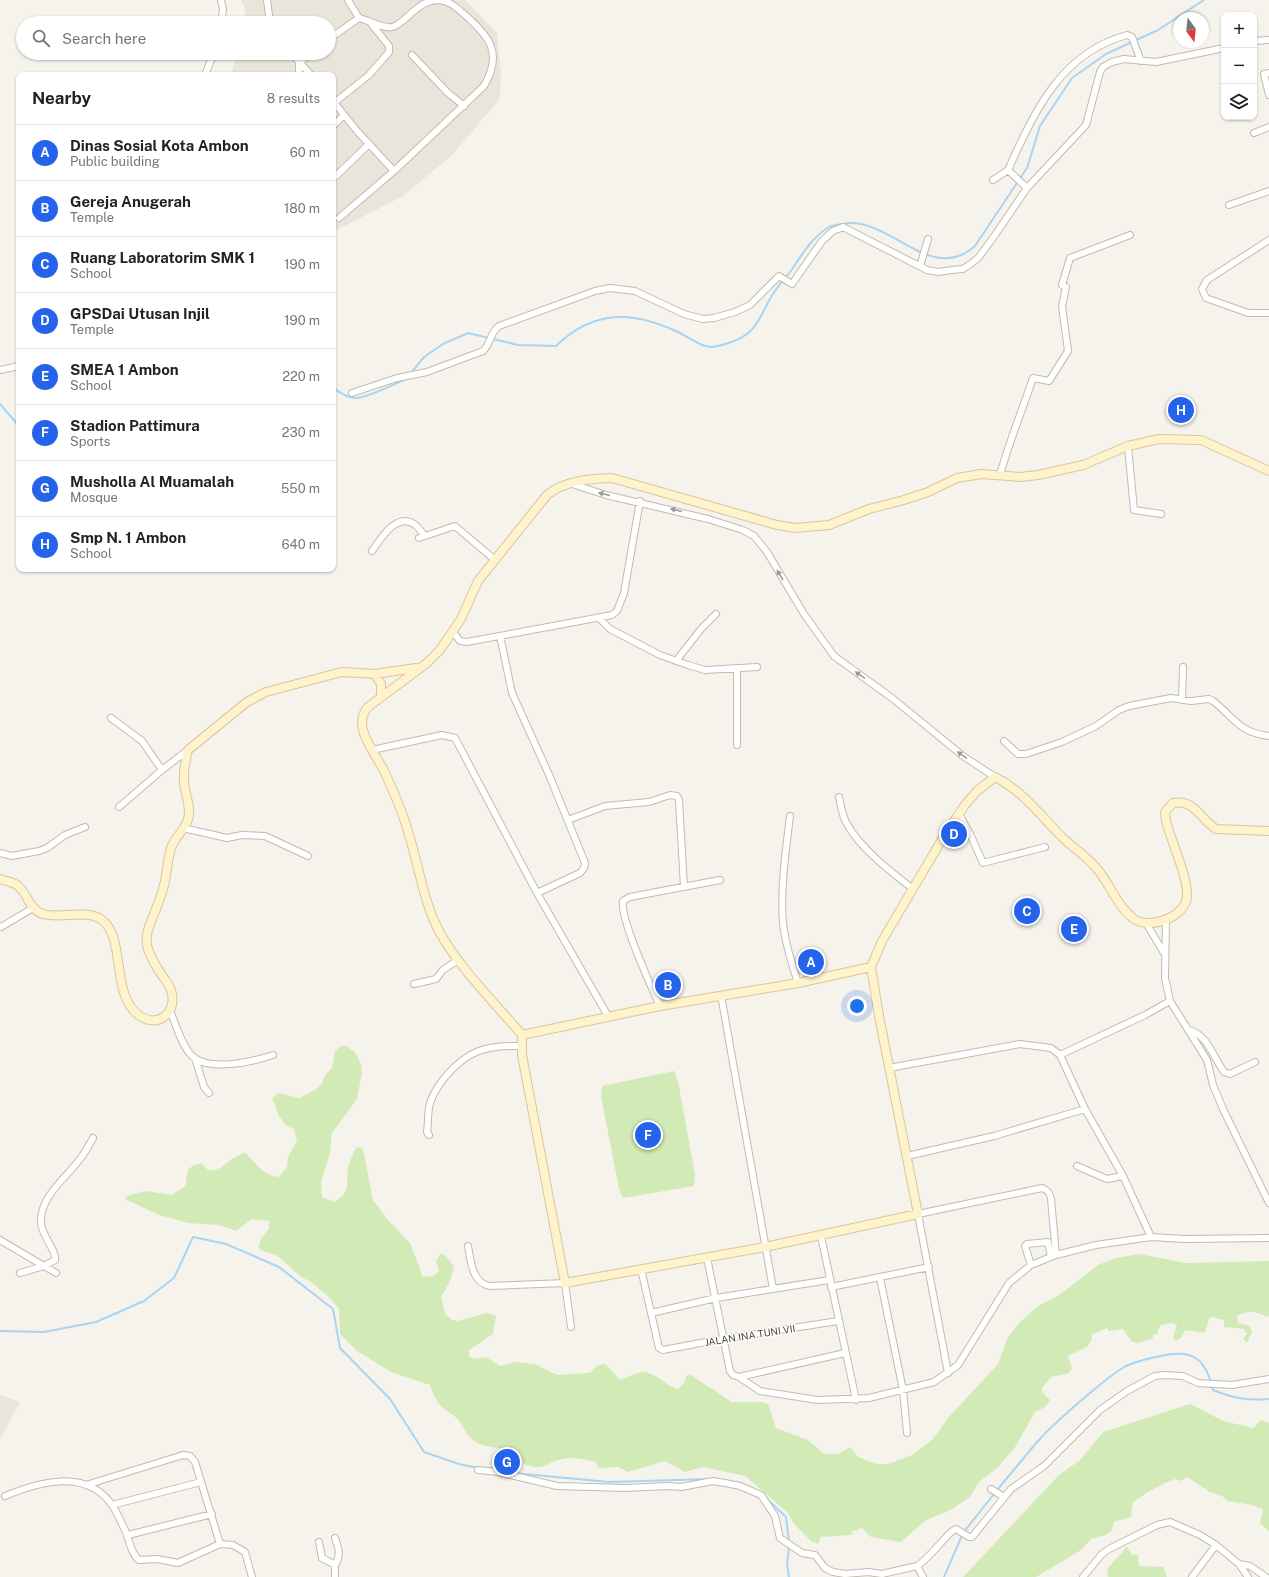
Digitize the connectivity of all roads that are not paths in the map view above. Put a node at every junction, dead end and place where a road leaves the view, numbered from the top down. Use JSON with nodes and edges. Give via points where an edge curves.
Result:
{"nodes":[{"id":1,"x":221,"y":0,"type":"edge"},
{"id":2,"x":267,"y":0,"type":"edge"},
{"id":3,"x":348,"y":0,"type":"edge"},
{"id":4,"x":222,"y":16,"type":"edge"},
{"id":5,"x":269,"y":16,"type":"edge"},
{"id":6,"x":359,"y":18,"type":"junction"},
{"id":7,"x":368,"y":20,"type":"junction"},
{"id":8,"x":336,"y":34,"type":"edge"},
{"id":9,"x":1269,"y":40,"type":"edge"},
{"id":10,"x":1257,"y":41,"type":"edge"},
{"id":11,"x":1221,"y":49,"type":"edge"},
{"id":12,"x":412,"y":55,"type":"dead end"},
{"id":13,"x":211,"y":60,"type":"edge"},
{"id":14,"x":302,"y":60,"type":"edge"},
{"id":15,"x":1141,"y":60,"type":"junction"},
{"id":16,"x":299,"y":62,"type":"junction"},
{"id":17,"x":206,"y":72,"type":"edge"},
{"id":18,"x":299,"y":72,"type":"edge"},
{"id":19,"x":308,"y":72,"type":"edge"},
{"id":20,"x":1269,"y":73,"type":"edge"},
{"id":21,"x":1269,"y":95,"type":"edge"},
{"id":22,"x":336,"y":100,"type":"edge"},
{"id":23,"x":336,"y":105,"type":"edge"},
{"id":24,"x":464,"y":106,"type":"junction"},
{"id":25,"x":344,"y":115,"type":"junction"},
{"id":26,"x":336,"y":123,"type":"edge"},
{"id":27,"x":1269,"y":127,"type":"edge"},
{"id":28,"x":1254,"y":133,"type":"dead end"},
{"id":29,"x":369,"y":144,"type":"junction"},
{"id":30,"x":394,"y":171,"type":"junction"},
{"id":31,"x":1009,"y":172,"type":"junction"},
{"id":32,"x":336,"y":176,"type":"dead end"},
{"id":33,"x":993,"y":180,"type":"dead end"},
{"id":34,"x":1025,"y":186,"type":"junction"},
{"id":35,"x":1269,"y":191,"type":"edge"},
{"id":36,"x":1229,"y":205,"type":"dead end"},
{"id":37,"x":339,"y":218,"type":"dead end"},
{"id":38,"x":1130,"y":235,"type":"dead end"},
{"id":39,"x":928,"y":239,"type":"dead end"},
{"id":40,"x":1269,"y":240,"type":"edge"},
{"id":41,"x":920,"y":266,"type":"junction"},
{"id":42,"x":1269,"y":313,"type":"edge"},
{"id":43,"x":16,"y":367,"type":"edge"},
{"id":44,"x":0,"y":370,"type":"edge"},
{"id":45,"x":352,"y":393,"type":"dead end"},
{"id":46,"x":1128,"y":446,"type":"junction"},
{"id":47,"x":1269,"y":471,"type":"edge"},
{"id":48,"x":1000,"y":476,"type":"junction"},
{"id":49,"x":569,"y":483,"type":"junction"},
{"id":50,"x":640,"y":501,"type":"junction"},
{"id":51,"x":1161,"y":514,"type":"dead end"},
{"id":52,"x":372,"y":552,"type":"dead end"},
{"id":53,"x":495,"y":560,"type":"junction"},
{"id":54,"x":716,"y":614,"type":"dead end"},
{"id":55,"x":600,"y":618,"type":"junction"},
{"id":56,"x":453,"y":632,"type":"junction"},
{"id":57,"x":500,"y":636,"type":"junction"},
{"id":58,"x":676,"y":661,"type":"junction"},
{"id":59,"x":419,"y":667,"type":"junction"},
{"id":60,"x":757,"y":667,"type":"dead end"},
{"id":61,"x":1183,"y":667,"type":"dead end"},
{"id":62,"x":736,"y":669,"type":"junction"},
{"id":63,"x":375,"y":674,"type":"junction"},
{"id":64,"x":381,"y":697,"type":"junction"},
{"id":65,"x":1182,"y":700,"type":"junction"},
{"id":66,"x":111,"y":718,"type":"dead end"},
{"id":67,"x":1269,"y":736,"type":"edge"},
{"id":68,"x":1004,"y":741,"type":"dead end"},
{"id":69,"x":736,"y":745,"type":"dead end"},
{"id":70,"x":188,"y":750,"type":"junction"},
{"id":71,"x":372,"y":750,"type":"junction"},
{"id":72,"x":162,"y":770,"type":"junction"},
{"id":73,"x":995,"y":777,"type":"junction"},
{"id":74,"x":839,"y":797,"type":"dead end"},
{"id":75,"x":119,"y":807,"type":"dead end"},
{"id":76,"x":959,"y":814,"type":"junction"},
{"id":77,"x":790,"y":816,"type":"dead end"},
{"id":78,"x":568,"y":820,"type":"junction"},
{"id":79,"x":85,"y":827,"type":"dead end"},
{"id":80,"x":183,"y":828,"type":"junction"},
{"id":81,"x":1269,"y":831,"type":"edge"},
{"id":82,"x":1045,"y":846,"type":"dead end"},
{"id":83,"x":0,"y":853,"type":"edge"},
{"id":84,"x":308,"y":856,"type":"dead end"},
{"id":85,"x":0,"y":879,"type":"edge"},
{"id":86,"x":720,"y":880,"type":"dead end"},
{"id":87,"x":684,"y":886,"type":"junction"},
{"id":88,"x":913,"y":889,"type":"junction"},
{"id":89,"x":537,"y":893,"type":"junction"},
{"id":90,"x":33,"y":908,"type":"junction"},
{"id":91,"x":1166,"y":920,"type":"junction"},
{"id":92,"x":1146,"y":924,"type":"junction"},
{"id":93,"x":1,"y":927,"type":"edge"},
{"id":94,"x":1164,"y":954,"type":"junction"},
{"id":95,"x":458,"y":960,"type":"junction"},
{"id":96,"x":871,"y":967,"type":"junction"},
{"id":97,"x":798,"y":983,"type":"junction"},
{"id":98,"x":414,"y":984,"type":"dead end"},
{"id":99,"x":721,"y":995,"type":"junction"},
{"id":100,"x":1170,"y":1000,"type":"junction"},
{"id":101,"x":660,"y":1006,"type":"junction"},
{"id":102,"x":170,"y":1011,"type":"junction"},
{"id":103,"x":608,"y":1016,"type":"junction"},
{"id":104,"x":1189,"y":1030,"type":"junction"},
{"id":105,"x":522,"y":1035,"type":"junction"},
{"id":106,"x":522,"y":1046,"type":"junction"},
{"id":107,"x":1060,"y":1054,"type":"junction"},
{"id":108,"x":273,"y":1055,"type":"dead end"},
{"id":109,"x":195,"y":1058,"type":"junction"},
{"id":110,"x":1254,"y":1062,"type":"dead end"},
{"id":111,"x":889,"y":1068,"type":"junction"},
{"id":112,"x":209,"y":1093,"type":"dead end"},
{"id":113,"x":1085,"y":1109,"type":"junction"},
{"id":114,"x":429,"y":1135,"type":"dead end"},
{"id":115,"x":93,"y":1138,"type":"dead end"},
{"id":116,"x":907,"y":1156,"type":"junction"},
{"id":117,"x":1077,"y":1166,"type":"dead end"},
{"id":118,"x":1123,"y":1176,"type":"junction"},
{"id":119,"x":1269,"y":1203,"type":"edge"},
{"id":120,"x":918,"y":1214,"type":"junction"},
{"id":121,"x":821,"y":1236,"type":"junction"},
{"id":122,"x":1151,"y":1237,"type":"junction"},
{"id":123,"x":1269,"y":1238,"type":"edge"},
{"id":124,"x":0,"y":1240,"type":"edge"},
{"id":125,"x":468,"y":1246,"type":"dead end"},
{"id":126,"x":766,"y":1247,"type":"junction"},
{"id":127,"x":1053,"y":1256,"type":"junction"},
{"id":128,"x":707,"y":1258,"type":"junction"},
{"id":129,"x":1031,"y":1265,"type":"junction"},
{"id":130,"x":44,"y":1266,"type":"junction"},
{"id":131,"x":928,"y":1267,"type":"junction"},
{"id":132,"x":641,"y":1269,"type":"junction"},
{"id":133,"x":20,"y":1273,"type":"dead end"},
{"id":134,"x":56,"y":1274,"type":"dead end"},
{"id":135,"x":880,"y":1278,"type":"junction"},
{"id":136,"x":829,"y":1280,"type":"junction"},
{"id":137,"x":565,"y":1283,"type":"junction"},
{"id":138,"x":831,"y":1287,"type":"junction"},
{"id":139,"x":773,"y":1289,"type":"junction"},
{"id":140,"x":716,"y":1298,"type":"junction"},
{"id":141,"x":651,"y":1313,"type":"junction"},
{"id":142,"x":838,"y":1321,"type":"junction"},
{"id":143,"x":571,"y":1327,"type":"dead end"},
{"id":144,"x":722,"y":1339,"type":"junction"},
{"id":145,"x":846,"y":1353,"type":"junction"},
{"id":146,"x":948,"y":1373,"type":"junction"},
{"id":147,"x":739,"y":1377,"type":"junction"},
{"id":148,"x":1269,"y":1379,"type":"edge"},
{"id":149,"x":903,"y":1390,"type":"junction"},
{"id":150,"x":856,"y":1400,"type":"junction"},
{"id":151,"x":907,"y":1433,"type":"dead end"},
{"id":152,"x":478,"y":1470,"type":"dead end"},
{"id":153,"x":201,"y":1482,"type":"junction"},
{"id":154,"x":86,"y":1484,"type":"junction"},
{"id":155,"x":992,"y":1489,"type":"dead end"},
{"id":156,"x":4,"y":1496,"type":"dead end"},
{"id":157,"x":1002,"y":1496,"type":"junction"},
{"id":158,"x":112,"y":1506,"type":"junction"},
{"id":159,"x":212,"y":1514,"type":"junction"},
{"id":160,"x":128,"y":1536,"type":"junction"},
{"id":161,"x":335,"y":1538,"type":"dead end"},
{"id":162,"x":319,"y":1542,"type":"dead end"},
{"id":163,"x":220,"y":1544,"type":"junction"},
{"id":164,"x":1216,"y":1545,"type":"junction"},
{"id":165,"x":1239,"y":1564,"type":"junction"},
{"id":166,"x":334,"y":1565,"type":"junction"},
{"id":167,"x":917,"y":1566,"type":"junction"},
{"id":168,"x":252,"y":1577,"type":"edge"},
{"id":169,"x":335,"y":1577,"type":"edge"},
{"id":170,"x":923,"y":1577,"type":"edge"},
{"id":171,"x":1083,"y":1577,"type":"edge"},
{"id":172,"x":1192,"y":1577,"type":"edge"},
{"id":173,"x":1248,"y":1577,"type":"edge"},
{"id":174,"x":1266,"y":1577,"type":"edge"}],
"edges":[{"from":1,"to":4,"type":"street"},
{"from":2,"to":5,"type":"street"},
{"from":3,"to":6,"type":"street"},
{"from":6,"to":7,"type":"street"},
{"from":6,"to":8,"type":"street"},
{"from":7,"to":22,"type":"street","via":[[389,46],[389,52],[369,75]]},
{"from":7,"to":24,"type":"street","via":[[393,27],[423,4],[437,0],[450,3],[473,22],[489,39],[493,57],[484,86]]},
{"from":9,"to":10,"type":"street"},
{"from":11,"to":15,"type":"street","via":[[1163,61]]},
{"from":12,"to":24,"type":"street","via":[[444,90]]},
{"from":13,"to":17,"type":"street"},
{"from":14,"to":16,"type":"street"},
{"from":15,"to":31,"type":"street","via":[[1132,37],[1124,36],[1090,51],[1062,75],[1042,100]]},
{"from":15,"to":34,"type":"street","via":[[1124,59],[1103,67],[1086,125]]},
{"from":16,"to":18,"type":"street"},
{"from":16,"to":19,"type":"street"},
{"from":20,"to":21,"type":"street","via":[[1264,74]]},
{"from":23,"to":25,"type":"street"},
{"from":24,"to":30,"type":"street"},
{"from":25,"to":26,"type":"street"},
{"from":25,"to":29,"type":"street"},
{"from":27,"to":28,"type":"street"},
{"from":29,"to":30,"type":"street"},
{"from":29,"to":32,"type":"street"},
{"from":30,"to":37,"type":"street"},
{"from":31,"to":33,"type":"street"},
{"from":31,"to":34,"type":"street"},
{"from":34,"to":41,"type":"street","via":[[995,235],[972,263],[963,269],[938,272]]},
{"from":35,"to":36,"type":"street"},
{"from":38,"to":48,"type":"street","via":[[1070,258],[1062,285],[1066,287],[1062,306],[1068,351],[1049,381],[1033,378],[1009,441]]},
{"from":39,"to":41,"type":"street"},
{"from":40,"to":42,"type":"street","via":[[1207,280],[1202,289],[1206,298],[1235,310]]},
{"from":41,"to":45,"type":"street","via":[[843,228],[833,231],[822,241],[791,284],[780,276],[750,305],[735,312],[714,318],[703,318],[684,314],[635,291],[610,288],[595,291],[497,327],[483,351]]},
{"from":43,"to":44,"type":"street"},
{"from":46,"to":47,"type":"street","via":[[1159,439],[1201,440]]},
{"from":46,"to":48,"type":"street","via":[[1096,461],[1059,471],[1020,477]]},
{"from":46,"to":51,"type":"street","via":[[1134,510]]},
{"from":48,"to":49,"type":"street","via":[[981,474],[956,478],[928,492],[869,509],[829,525],[795,528],[612,478]]},
{"from":50,"to":49,"type":"street","one_way":true,"via":[[606,495]]},
{"from":49,"to":53,"type":"street","via":[[547,495]]},
{"from":50,"to":55,"type":"street","via":[[622,599],[614,614]]},
{"from":73,"to":50,"type":"street","one_way":true,"via":[[963,756],[892,698],[834,656],[754,536],[728,524]]},
{"from":52,"to":53,"type":"street","via":[[386,532],[398,523],[406,522],[415,524],[422,537],[455,526]]},
{"from":53,"to":56,"type":"street","via":[[478,580]]},
{"from":54,"to":58,"type":"street"},
{"from":55,"to":57,"type":"street"},
{"from":55,"to":58,"type":"street","via":[[607,628]]},
{"from":56,"to":57,"type":"street","via":[[463,642]]},
{"from":56,"to":59,"type":"street","via":[[434,657]]},
{"from":57,"to":78,"type":"street","via":[[512,693]]},
{"from":58,"to":62,"type":"street","via":[[705,670]]},
{"from":59,"to":63,"type":"street"},
{"from":59,"to":64,"type":"street"},
{"from":60,"to":62,"type":"street"},
{"from":61,"to":65,"type":"street"},
{"from":62,"to":69,"type":"street"},
{"from":63,"to":64,"type":"street","via":[[382,684]]},
{"from":63,"to":70,"type":"street","via":[[342,672],[266,692],[247,702]]},
{"from":64,"to":71,"type":"street","via":[[363,713],[364,731]]},
{"from":65,"to":67,"type":"street","via":[[1213,701],[1246,730]]},
{"from":65,"to":68,"type":"street","via":[[1171,698],[1129,706],[1062,742],[1026,754],[1018,754]]},
{"from":66,"to":72,"type":"street","via":[[142,741]]},
{"from":70,"to":72,"type":"street"},
{"from":70,"to":80,"type":"street","via":[[184,781],[188,816]]},
{"from":71,"to":89,"type":"street","via":[[442,735],[455,738]]},
{"from":71,"to":95,"type":"street","via":[[385,773],[409,833],[434,922]]},
{"from":72,"to":75,"type":"street"},
{"from":73,"to":76,"type":"street","via":[[977,791]]},
{"from":73,"to":92,"type":"street","via":[[1020,793],[1097,869],[1122,908],[1135,920]]},
{"from":74,"to":88,"type":"street","via":[[846,823],[853,833]]},
{"from":76,"to":82,"type":"street","via":[[983,863]]},
{"from":76,"to":88,"type":"street"},
{"from":77,"to":97,"type":"street","via":[[782,908],[787,946]]},
{"from":78,"to":87,"type":"street","via":[[605,806],[649,802],[670,795],[677,796]]},
{"from":78,"to":89,"type":"street","via":[[584,868],[580,873]]},
{"from":79,"to":83,"type":"street","via":[[65,835],[39,851],[12,856]]},
{"from":80,"to":84,"type":"street","via":[[227,838],[242,835],[265,836]]},
{"from":80,"to":102,"type":"street","via":[[171,849],[166,879],[146,937],[152,960],[170,985]]},
{"from":81,"to":91,"type":"street","via":[[1216,829],[1193,806],[1180,802],[1173,803],[1165,812],[1166,821],[1183,875],[1187,897],[1179,911]]},
{"from":85,"to":90,"type":"street","via":[[18,886]]},
{"from":86,"to":87,"type":"street"},
{"from":87,"to":101,"type":"street","via":[[630,897],[622,904]]},
{"from":88,"to":96,"type":"street","via":[[882,941]]},
{"from":89,"to":103,"type":"street"},
{"from":90,"to":93,"type":"street"},
{"from":90,"to":102,"type":"street","via":[[50,916],[92,916],[103,920],[112,937],[123,989],[131,1008],[141,1017],[153,1020],[167,1015]]},
{"from":91,"to":92,"type":"street"},
{"from":91,"to":94,"type":"street"},
{"from":92,"to":94,"type":"street"},
{"from":94,"to":100,"type":"street","via":[[1164,978]]},
{"from":95,"to":98,"type":"street","via":[[443,970],[436,979]]},
{"from":95,"to":105,"type":"street"},
{"from":96,"to":97,"type":"street"},
{"from":96,"to":111,"type":"street"},
{"from":97,"to":99,"type":"street"},
{"from":99,"to":101,"type":"street"},
{"from":99,"to":126,"type":"street"},
{"from":100,"to":104,"type":"street"},
{"from":100,"to":107,"type":"street","via":[[1145,1015]]},
{"from":101,"to":103,"type":"street"},
{"from":102,"to":109,"type":"street","via":[[186,1048]]},
{"from":103,"to":105,"type":"street"},
{"from":104,"to":110,"type":"street","via":[[1197,1032],[1203,1038],[1224,1072],[1230,1074]]},
{"from":104,"to":119,"type":"street","via":[[1207,1060],[1213,1085],[1223,1109]]},
{"from":105,"to":106,"type":"street"},
{"from":106,"to":114,"type":"street","via":[[502,1045],[480,1051],[465,1057],[457,1064],[439,1084],[433,1096],[429,1107]]},
{"from":106,"to":137,"type":"street"},
{"from":107,"to":111,"type":"street","via":[[1045,1046],[1020,1044]]},
{"from":107,"to":113,"type":"street"},
{"from":108,"to":109,"type":"street","via":[[234,1064],[210,1063]]},
{"from":109,"to":112,"type":"street","via":[[204,1087]]},
{"from":111,"to":116,"type":"street"},
{"from":113,"to":116,"type":"street","via":[[994,1136]]},
{"from":113,"to":118,"type":"street"},
{"from":115,"to":130,"type":"street","via":[[81,1159],[56,1187],[41,1213],[44,1236],[56,1257],[53,1262]]},
{"from":116,"to":120,"type":"street"},
{"from":117,"to":118,"type":"street","via":[[1107,1179]]},
{"from":118,"to":122,"type":"street"},
{"from":120,"to":121,"type":"street"},
{"from":120,"to":127,"type":"street","via":[[1042,1188],[1051,1199]]},
{"from":120,"to":131,"type":"street"},
{"from":121,"to":126,"type":"street"},
{"from":121,"to":136,"type":"street"},
{"from":122,"to":123,"type":"street"},
{"from":122,"to":127,"type":"street"},
{"from":124,"to":130,"type":"street"},
{"from":125,"to":137,"type":"street","via":[[474,1274],[483,1284],[490,1286]]},
{"from":126,"to":128,"type":"street"},
{"from":126,"to":139,"type":"street"},
{"from":127,"to":129,"type":"street"},
{"from":127,"to":129,"type":"street","via":[[1048,1242],[1027,1244],[1025,1246]]},
{"from":128,"to":132,"type":"street"},
{"from":128,"to":140,"type":"street"},
{"from":129,"to":146,"type":"street","via":[[1009,1283],[958,1365]]},
{"from":130,"to":133,"type":"street"},
{"from":130,"to":134,"type":"street"},
{"from":131,"to":135,"type":"street"},
{"from":131,"to":146,"type":"street"},
{"from":132,"to":137,"type":"street"},
{"from":132,"to":141,"type":"street"},
{"from":135,"to":138,"type":"street"},
{"from":135,"to":149,"type":"street"},
{"from":136,"to":138,"type":"street"},
{"from":136,"to":139,"type":"street"},
{"from":137,"to":143,"type":"street"},
{"from":138,"to":142,"type":"street"},
{"from":139,"to":140,"type":"street"},
{"from":140,"to":141,"type":"street"},
{"from":140,"to":144,"type":"street"},
{"from":141,"to":144,"type":"street","name":"JALAN INA TUNI VII","via":[[659,1348],[663,1350]]},
{"from":142,"to":144,"type":"street","name":"JALAN INA TUNI VII"},
{"from":142,"to":145,"type":"street"},
{"from":144,"to":147,"type":"street","via":[[730,1371]]},
{"from":145,"to":147,"type":"street"},
{"from":145,"to":150,"type":"street"},
{"from":146,"to":149,"type":"street","via":[[934,1382]]},
{"from":147,"to":150,"type":"street","via":[[760,1391],[817,1400]]},
{"from":148,"to":157,"type":"street","via":[[1232,1385],[1198,1383],[1183,1376],[1155,1376],[1100,1410],[1044,1466]]},
{"from":149,"to":150,"type":"street"},
{"from":149,"to":151,"type":"street"},
{"from":152,"to":167,"type":"street","via":[[498,1472],[557,1486],[680,1487],[714,1481],[735,1485],[760,1495],[775,1516],[778,1534],[787,1544],[802,1553],[815,1555],[830,1571],[845,1574],[882,1574]]},
{"from":153,"to":154,"type":"street","via":[[194,1459],[188,1455]]},
{"from":153,"to":158,"type":"street"},
{"from":153,"to":159,"type":"street"},
{"from":154,"to":156,"type":"street","via":[[63,1481],[41,1483]]},
{"from":154,"to":158,"type":"street"},
{"from":155,"to":157,"type":"street"},
{"from":157,"to":167,"type":"street","via":[[972,1537],[956,1529],[951,1530],[936,1551]]},
{"from":158,"to":160,"type":"street"},
{"from":159,"to":160,"type":"street"},
{"from":159,"to":163,"type":"street"},
{"from":160,"to":163,"type":"street","via":[[135,1556],[141,1561],[157,1559],[178,1563]]},
{"from":161,"to":166,"type":"street","via":[[339,1558]]},
{"from":162,"to":166,"type":"street","via":[[322,1558]]},
{"from":163,"to":168,"type":"street","via":[[233,1545],[245,1552]]},
{"from":164,"to":165,"type":"street"},
{"from":164,"to":171,"type":"street","via":[[1200,1535],[1170,1522],[1164,1522],[1109,1549]]},
{"from":164,"to":172,"type":"street"},
{"from":165,"to":173,"type":"street"},
{"from":165,"to":174,"type":"street","via":[[1250,1566]]},
{"from":166,"to":169,"type":"street"},
{"from":167,"to":170,"type":"street"}]}
